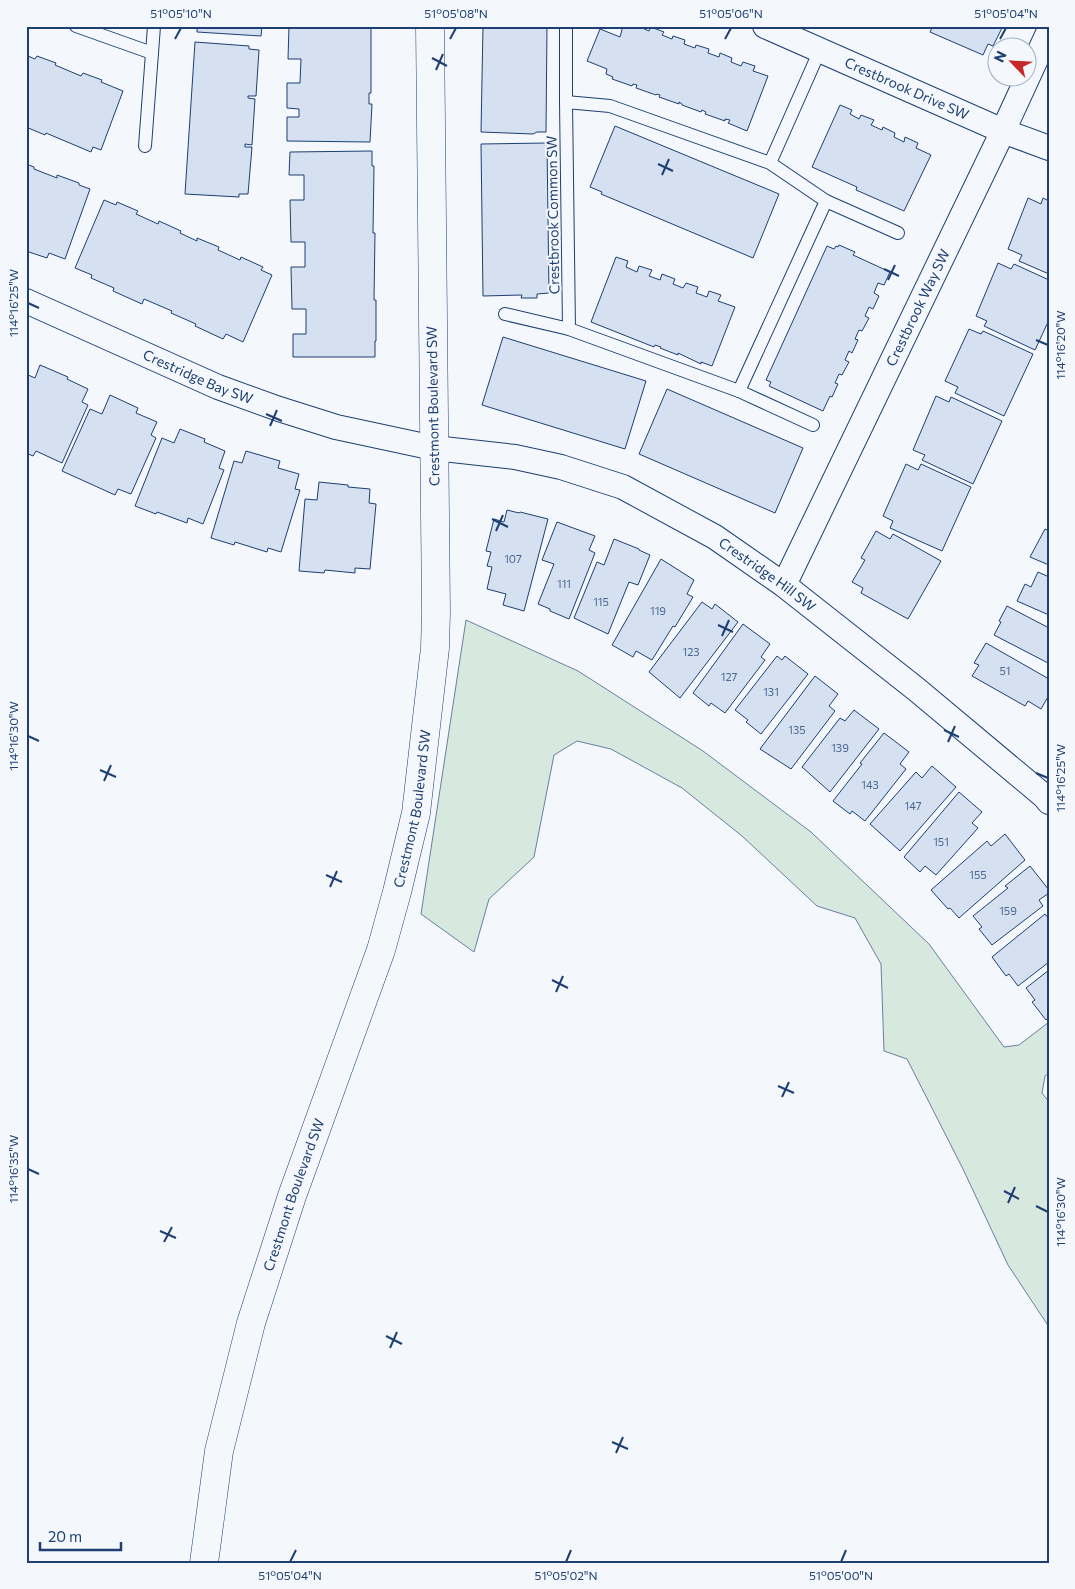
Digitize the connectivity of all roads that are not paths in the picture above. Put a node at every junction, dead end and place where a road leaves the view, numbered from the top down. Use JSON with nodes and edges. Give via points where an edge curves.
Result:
{"nodes":[{"id":1,"x":76,"y":26,"type":"edge"},
{"id":2,"x":154,"y":26,"type":"edge"},
{"id":3,"x":430,"y":26,"type":"edge"},
{"id":4,"x":566,"y":26,"type":"edge"},
{"id":5,"x":765,"y":26,"type":"edge"},
{"id":6,"x":1049,"y":31,"type":"edge"},
{"id":7,"x":820,"y":50,"type":"junction"},
{"id":8,"x":152,"y":53,"type":"junction"},
{"id":9,"x":566,"y":102,"type":"junction"},
{"id":10,"x":1003,"y":132,"type":"junction"},
{"id":11,"x":144,"y":146,"type":"dead end"},
{"id":12,"x":1049,"y":148,"type":"edge"},
{"id":13,"x":770,"y":163,"type":"junction"},
{"id":14,"x":826,"y":201,"type":"junction"},
{"id":15,"x":898,"y":233,"type":"dead end"},
{"id":16,"x":26,"y":301,"type":"edge"},
{"id":17,"x":505,"y":314,"type":"dead end"},
{"id":18,"x":569,"y":329,"type":"junction"},
{"id":19,"x":739,"y":391,"type":"junction"},
{"id":20,"x":812,"y":425,"type":"dead end"},
{"id":21,"x":434,"y":448,"type":"junction"},
{"id":22,"x":784,"y":585,"type":"junction"},
{"id":23,"x":1047,"y":796,"type":"edge"},
{"id":24,"x":204,"y":1563,"type":"edge"}],
"edges":[{"from":1,"to":8,"type":"lane"},
{"from":2,"to":8,"type":"lane"},
{"from":3,"to":21,"type":"street","name":"Crestmont Boulevard SW"},
{"from":4,"to":9,"type":"lane","name":"Crestbrook Common SW"},
{"from":5,"to":7,"type":"street","name":"Crestbrook Drive SW"},
{"from":6,"to":10,"type":"street","name":"Crestbrook Way SW"},
{"from":7,"to":10,"type":"street","name":"Crestbrook Drive SW"},
{"from":7,"to":13,"type":"lane"},
{"from":8,"to":11,"type":"lane"},
{"from":9,"to":13,"type":"lane","via":[[610,106]]},
{"from":9,"to":18,"type":"lane","name":"Crestbrook Common SW"},
{"from":10,"to":12,"type":"street","name":"Crestbrook Drive SW"},
{"from":10,"to":22,"type":"street","name":"Crestbrook Way SW"},
{"from":13,"to":14,"type":"lane"},
{"from":14,"to":15,"type":"lane"},
{"from":14,"to":19,"type":"lane"},
{"from":16,"to":21,"type":"street","name":"Crestridge Bay SW","via":[[218,387],[279,409],[336,427]]},
{"from":17,"to":18,"type":"lane"},
{"from":18,"to":19,"type":"lane"},
{"from":19,"to":20,"type":"lane"},
{"from":21,"to":22,"type":"street","name":"Crestridge Hill SW","via":[[515,457],[561,467],[623,487],[715,537]]},
{"from":21,"to":24,"type":"street","name":"Crestmont Boulevard SW","via":[[435,648],[416,813],[381,950],[292,1196],[251,1323],[220,1451]]},
{"from":22,"to":23,"type":"street","name":"Crestridge Hill SW"}]}
